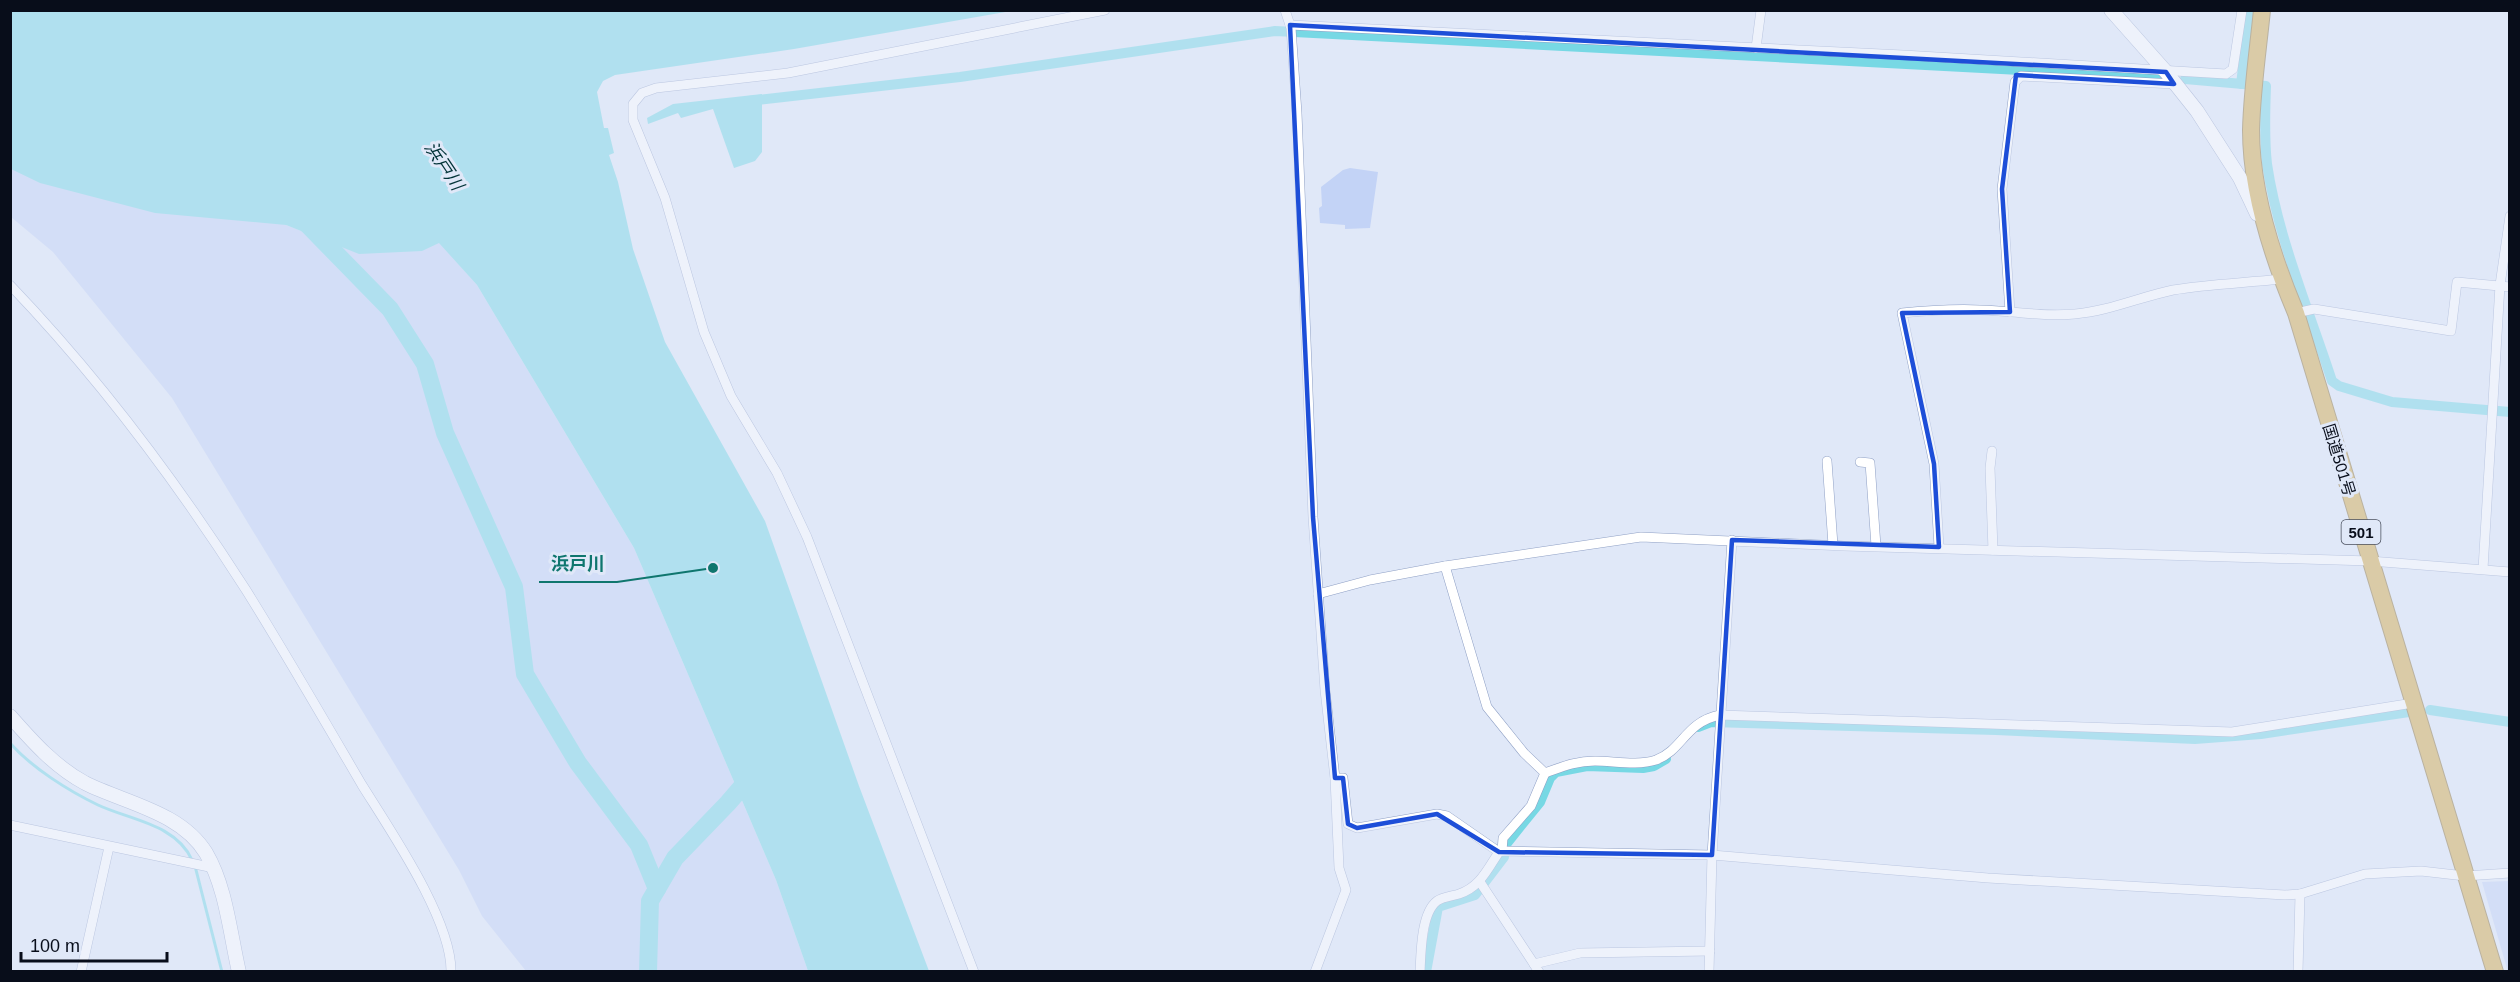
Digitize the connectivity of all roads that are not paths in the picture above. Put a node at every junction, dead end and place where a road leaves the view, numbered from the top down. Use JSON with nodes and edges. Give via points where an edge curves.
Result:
{"nodes":[{"id":1,"x":1105,"y":10,"type":"edge"},
{"id":2,"x":1285,"y":10,"type":"edge"},
{"id":3,"x":1761,"y":10,"type":"edge"},
{"id":4,"x":2111,"y":10,"type":"edge"},
{"id":5,"x":2242,"y":10,"type":"edge"},
{"id":6,"x":2262,"y":10,"type":"edge"},
{"id":7,"x":1291,"y":30,"type":"junction"},
{"id":8,"x":1756,"y":48,"type":"junction"},
{"id":9,"x":2166,"y":72,"type":"junction"},
{"id":10,"x":2174,"y":84,"type":"junction"},
{"id":11,"x":2510,"y":216,"type":"edge"},
{"id":12,"x":2270,"y":240,"type":"junction"},
{"id":13,"x":2281,"y":279,"type":"junction"},
{"id":14,"x":10,"y":285,"type":"edge"},
{"id":15,"x":2505,"y":286,"type":"edge"},
{"id":16,"x":2010,"y":312,"type":"junction"},
{"id":17,"x":2300,"y":312,"type":"junction"},
{"id":18,"x":1992,"y":451,"type":"dead end"},
{"id":19,"x":1827,"y":461,"type":"dead end"},
{"id":20,"x":1860,"y":462,"type":"dead end"},
{"id":21,"x":1732,"y":540,"type":"junction"},
{"id":22,"x":1833,"y":545,"type":"junction"},
{"id":23,"x":1876,"y":546,"type":"junction"},
{"id":24,"x":1939,"y":547,"type":"junction"},
{"id":25,"x":1994,"y":550,"type":"junction"},
{"id":26,"x":2370,"y":561,"type":"junction"},
{"id":27,"x":1445,"y":566,"type":"junction"},
{"id":28,"x":2483,"y":569,"type":"junction"},
{"id":29,"x":2510,"y":572,"type":"edge"},
{"id":30,"x":1318,"y":594,"type":"junction"},
{"id":31,"x":2413,"y":704,"type":"junction"},
{"id":32,"x":10,"y":716,"type":"edge"},
{"id":33,"x":1720,"y":720,"type":"junction"},
{"id":34,"x":1545,"y":773,"type":"junction"},
{"id":35,"x":1335,"y":778,"type":"junction"},
{"id":36,"x":10,"y":825,"type":"edge"},
{"id":37,"x":109,"y":847,"type":"junction"},
{"id":38,"x":1501,"y":851,"type":"junction"},
{"id":39,"x":1712,"y":855,"type":"junction"},
{"id":40,"x":207,"y":868,"type":"junction"},
{"id":41,"x":2510,"y":873,"type":"edge"},
{"id":42,"x":2465,"y":876,"type":"junction"},
{"id":43,"x":1483,"y":884,"type":"junction"},
{"id":44,"x":2300,"y":894,"type":"junction"},
{"id":45,"x":1710,"y":951,"type":"junction"},
{"id":46,"x":1537,"y":968,"type":"edge"},
{"id":47,"x":81,"y":972,"type":"edge"},
{"id":48,"x":239,"y":972,"type":"edge"},
{"id":49,"x":451,"y":972,"type":"edge"},
{"id":50,"x":974,"y":972,"type":"edge"},
{"id":51,"x":1315,"y":972,"type":"edge"},
{"id":52,"x":1420,"y":972,"type":"edge"},
{"id":53,"x":1709,"y":972,"type":"edge"},
{"id":54,"x":2298,"y":972,"type":"edge"},
{"id":55,"x":2495,"y":972,"type":"edge"}],
"edges":[{"from":1,"to":50,"type":"street","via":[[788,73],[656,88],[642,93],[633,104],[633,120],[665,198],[704,332],[731,396],[777,473],[807,537]]},
{"from":2,"to":7,"type":"street"},
{"from":3,"to":8,"type":"street"},
{"from":4,"to":9,"type":"street"},
{"from":5,"to":9,"type":"street","via":[[2233,69],[2226,74]]},
{"from":6,"to":12,"type":"highway","name":"国道501号","number":"501","via":[[2251,132],[2255,179]]},
{"from":7,"to":8,"type":"street"},
{"from":7,"to":30,"type":"street"},
{"from":8,"to":9,"type":"street"},
{"from":9,"to":10,"type":"street"},
{"from":10,"to":12,"type":"street","via":[[2197,111],[2240,178]]},
{"from":10,"to":16,"type":"street","via":[[2021,76],[2015,82],[2002,189]]},
{"from":11,"to":15,"type":"street"},
{"from":12,"to":13,"type":"highway","name":"国道501号","number":"501"},
{"from":13,"to":16,"type":"street","via":[[2175,290],[2090,313],[2043,316]]},
{"from":13,"to":17,"type":"highway","name":"国道501号","number":"501"},
{"from":14,"to":49,"type":"street","via":[[97,384],[173,483],[247,592],[425,894],[444,932]]},
{"from":15,"to":17,"type":"street","via":[[2457,282],[2451,331],[2314,309]]},
{"from":15,"to":28,"type":"street","via":[[2491,415]]},
{"from":16,"to":24,"type":"street","via":[[1902,313],[1934,464]]},
{"from":17,"to":26,"type":"highway","name":"国道501号","number":"501"},
{"from":18,"to":25,"type":"street"},
{"from":19,"to":22,"type":"street"},
{"from":20,"to":23,"type":"street","via":[[1870,463]]},
{"from":21,"to":22,"type":"street"},
{"from":21,"to":27,"type":"street","via":[[1641,537]]},
{"from":21,"to":33,"type":"street"},
{"from":22,"to":23,"type":"street"},
{"from":23,"to":24,"type":"street"},
{"from":24,"to":25,"type":"street"},
{"from":25,"to":26,"type":"street"},
{"from":26,"to":28,"type":"street"},
{"from":26,"to":31,"type":"highway","name":"国道501号","number":"501"},
{"from":27,"to":30,"type":"street"},
{"from":27,"to":34,"type":"street","via":[[1486,707]]},
{"from":28,"to":29,"type":"street"},
{"from":30,"to":35,"type":"street"},
{"from":31,"to":33,"type":"street","via":[[2232,732]]},
{"from":31,"to":42,"type":"highway","name":"国道501号","number":"501"},
{"from":32,"to":40,"type":"street","via":[[66,771],[177,824],[201,846]]},
{"from":33,"to":34,"type":"street","via":[[1704,718],[1656,759],[1635,763],[1570,763]]},
{"from":33,"to":39,"type":"street"},
{"from":34,"to":38,"type":"street","via":[[1531,806],[1503,838]]},
{"from":35,"to":38,"type":"street","via":[[1344,778],[1348,824],[1357,828],[1437,814],[1447,816]]},
{"from":35,"to":51,"type":"street","via":[[1339,868],[1346,894]]},
{"from":36,"to":37,"type":"street"},
{"from":37,"to":40,"type":"street"},
{"from":37,"to":47,"type":"street"},
{"from":38,"to":39,"type":"street"},
{"from":38,"to":43,"type":"street"},
{"from":39,"to":44,"type":"street","via":[[1988,878]]},
{"from":39,"to":45,"type":"street"},
{"from":40,"to":48,"type":"street","via":[[223,898]]},
{"from":41,"to":42,"type":"street"},
{"from":42,"to":44,"type":"street","via":[[2421,871],[2365,874]]},
{"from":42,"to":55,"type":"highway","name":"国道501号","number":"501"},
{"from":43,"to":46,"type":"street"},
{"from":43,"to":52,"type":"street","via":[[1437,900],[1423,932]]},
{"from":44,"to":54,"type":"street"},
{"from":45,"to":46,"type":"street","via":[[1580,953]]},
{"from":45,"to":53,"type":"street"}]}
